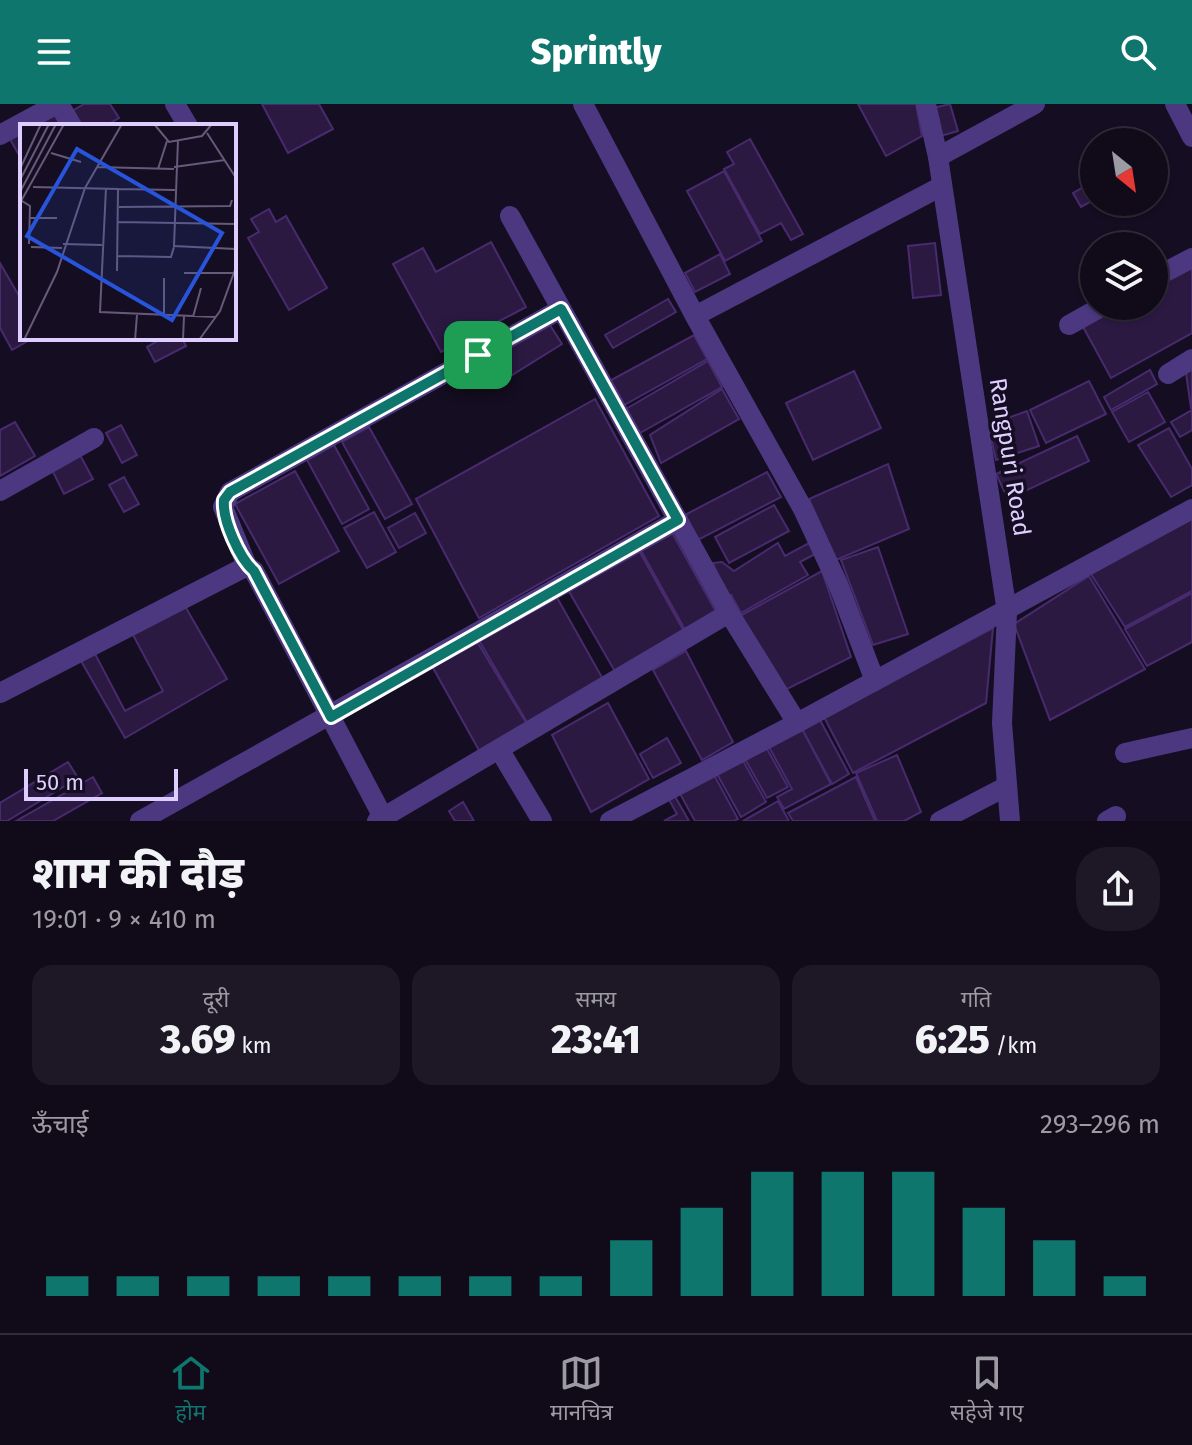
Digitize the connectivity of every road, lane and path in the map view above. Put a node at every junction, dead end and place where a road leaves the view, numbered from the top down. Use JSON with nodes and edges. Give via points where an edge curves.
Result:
{"nodes":[{"id":1,"x":175,"y":104,"type":"edge"},
{"id":2,"x":583,"y":104,"type":"edge"},
{"id":3,"x":926,"y":104,"type":"edge"},
{"id":4,"x":1035,"y":104,"type":"edge"},
{"id":5,"x":1175,"y":104,"type":"edge"},
{"id":6,"x":49,"y":106,"type":"edge"},
{"id":7,"x":70,"y":124,"type":"edge"},
{"id":8,"x":187,"y":124,"type":"edge"},
{"id":9,"x":0,"y":135,"type":"edge"},
{"id":10,"x":1192,"y":137,"type":"edge"},
{"id":11,"x":938,"y":157,"type":"junction"},
{"id":12,"x":940,"y":187,"type":"junction"},
{"id":13,"x":510,"y":216,"type":"dead end"},
{"id":14,"x":1192,"y":258,"type":"edge"},
{"id":15,"x":1168,"y":271,"type":"edge"},
{"id":16,"x":561,"y":309,"type":"junction"},
{"id":17,"x":695,"y":316,"type":"junction"},
{"id":18,"x":1080,"y":319,"type":"edge"},
{"id":19,"x":1069,"y":325,"type":"dead end"},
{"id":20,"x":1192,"y":359,"type":"edge"},
{"id":21,"x":1168,"y":374,"type":"dead end"},
{"id":22,"x":94,"y":438,"type":"dead end"},
{"id":23,"x":0,"y":491,"type":"edge"},
{"id":24,"x":1192,"y":509,"type":"edge"},
{"id":25,"x":678,"y":520,"type":"junction"},
{"id":26,"x":247,"y":566,"type":"junction"},
{"id":27,"x":1007,"y":612,"type":"junction"},
{"id":28,"x":729,"y":613,"type":"junction"},
{"id":29,"x":875,"y":681,"type":"junction"},
{"id":30,"x":0,"y":693,"type":"edge"},
{"id":31,"x":331,"y":717,"type":"junction"},
{"id":32,"x":797,"y":723,"type":"junction"},
{"id":33,"x":1192,"y":738,"type":"edge"},
{"id":34,"x":499,"y":749,"type":"junction"},
{"id":35,"x":1125,"y":753,"type":"dead end"},
{"id":36,"x":1007,"y":786,"type":"junction"},
{"id":37,"x":382,"y":820,"type":"edge"},
{"id":38,"x":140,"y":821,"type":"edge"},
{"id":39,"x":542,"y":821,"type":"edge"},
{"id":40,"x":610,"y":821,"type":"edge"},
{"id":41,"x":940,"y":821,"type":"edge"},
{"id":42,"x":1010,"y":821,"type":"edge"}],
"edges":[{"from":1,"to":8,"type":"street"},
{"from":2,"to":17,"type":"street"},
{"from":3,"to":11,"type":"street","name":"Rangpuri Road"},
{"from":4,"to":11,"type":"street"},
{"from":5,"to":10,"type":"street"},
{"from":6,"to":7,"type":"street"},
{"from":6,"to":9,"type":"street"},
{"from":11,"to":12,"type":"street","name":"Rangpuri Road"},
{"from":12,"to":17,"type":"street"},
{"from":12,"to":27,"type":"street","name":"Rangpuri Road"},
{"from":13,"to":16,"type":"street"},
{"from":14,"to":15,"type":"street"},
{"from":16,"to":25,"type":"street"},
{"from":16,"to":26,"type":"street","via":[[230,492],[223,507]]},
{"from":17,"to":29,"type":"street","via":[[803,509]]},
{"from":18,"to":19,"type":"street"},
{"from":20,"to":21,"type":"street"},
{"from":22,"to":23,"type":"street"},
{"from":24,"to":27,"type":"street"},
{"from":25,"to":28,"type":"street"},
{"from":25,"to":31,"type":"street"},
{"from":26,"to":30,"type":"street"},
{"from":26,"to":31,"type":"street"},
{"from":27,"to":29,"type":"street"},
{"from":27,"to":36,"type":"street","name":"Rangpuri Road","via":[[1002,723]]},
{"from":28,"to":32,"type":"street"},
{"from":28,"to":34,"type":"street"},
{"from":29,"to":32,"type":"street"},
{"from":31,"to":37,"type":"street"},
{"from":31,"to":38,"type":"street"},
{"from":32,"to":40,"type":"street"},
{"from":33,"to":35,"type":"street"},
{"from":34,"to":37,"type":"street"},
{"from":34,"to":39,"type":"street"},
{"from":36,"to":41,"type":"street"},
{"from":36,"to":42,"type":"street","name":"Rangpuri Road"}]}
